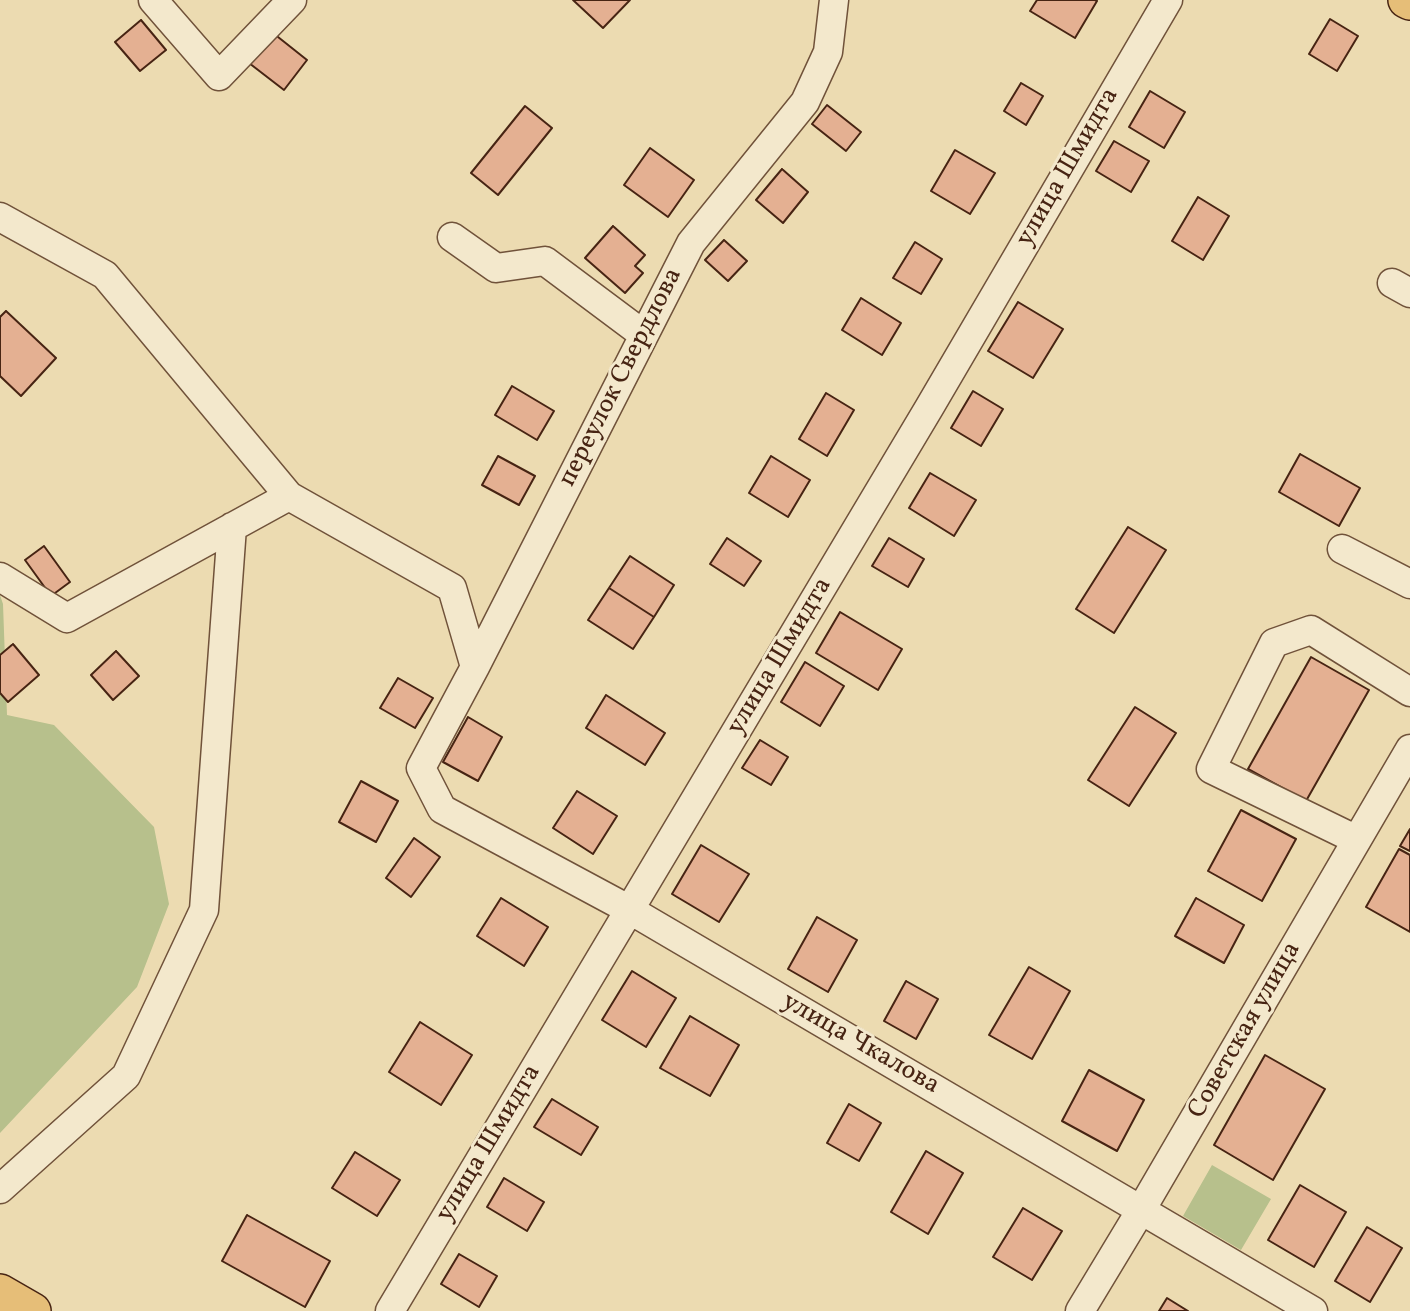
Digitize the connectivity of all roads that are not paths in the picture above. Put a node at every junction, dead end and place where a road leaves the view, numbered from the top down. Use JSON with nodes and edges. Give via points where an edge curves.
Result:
{"nodes":[{"id":1,"x":153,"y":0,"type":"edge"},
{"id":2,"x":292,"y":0,"type":"edge"},
{"id":3,"x":834,"y":0,"type":"edge"},
{"id":4,"x":1168,"y":0,"type":"edge"},
{"id":5,"x":0,"y":217,"type":"edge"},
{"id":6,"x":452,"y":237,"type":"dead end"},
{"id":7,"x":644,"y":335,"type":"junction"},
{"id":8,"x":289,"y":496,"type":"junction"},
{"id":9,"x":232,"y":527,"type":"junction"},
{"id":10,"x":1342,"y":549,"type":"dead end"},
{"id":11,"x":0,"y":577,"type":"edge"},
{"id":12,"x":1410,"y":584,"type":"edge"},
{"id":13,"x":475,"y":667,"type":"junction"},
{"id":14,"x":1410,"y":692,"type":"edge"},
{"id":15,"x":1410,"y":750,"type":"edge"},
{"id":16,"x":421,"y":768,"type":"joint"},
{"id":17,"x":1357,"y":840,"type":"junction"},
{"id":18,"x":630,"y":910,"type":"junction"},
{"id":19,"x":0,"y":1189,"type":"edge"},
{"id":20,"x":1141,"y":1210,"type":"junction"},
{"id":21,"x":0,"y":1292,"type":"edge"},
{"id":22,"x":33,"y":1311,"type":"edge"},
{"id":23,"x":390,"y":1311,"type":"edge"},
{"id":24,"x":1080,"y":1311,"type":"edge"},
{"id":25,"x":1313,"y":1311,"type":"edge"}],
"edges":[{"from":1,"to":2,"type":"street","via":[[219,76]]},
{"from":3,"to":7,"type":"street","name":"переулок Свердлова","via":[[828,52],[804,102],[691,243]]},
{"from":4,"to":18,"type":"street","name":"улица Шмидта"},
{"from":5,"to":8,"type":"street","via":[[104,275]]},
{"from":6,"to":7,"type":"street","via":[[496,268],[545,261]]},
{"from":7,"to":13,"type":"street","name":"переулок Свердлова"},
{"from":8,"to":9,"type":"street"},
{"from":8,"to":13,"type":"street","via":[[452,588]]},
{"from":9,"to":11,"type":"street","via":[[67,618]]},
{"from":9,"to":19,"type":"street","via":[[204,910],[126,1076]]},
{"from":10,"to":12,"type":"street"},
{"from":13,"to":16,"type":"street","name":"переулок Свердлова"},
{"from":14,"to":17,"type":"street","via":[[1311,630],[1274,643],[1211,769]]},
{"from":15,"to":17,"type":"street","name":"Советская улица"},
{"from":16,"to":18,"type":"street","name":"улица Чкалова","via":[[442,809]]},
{"from":17,"to":20,"type":"street","name":"Советская улица"},
{"from":18,"to":20,"type":"street","name":"улица Чкалова"},
{"from":18,"to":23,"type":"street","name":"улица Шмидта"},
{"from":20,"to":24,"type":"street","name":"Советская улица"},
{"from":20,"to":25,"type":"street","name":"улица Чкалова"},
{"from":21,"to":22,"type":"main road"}]}
